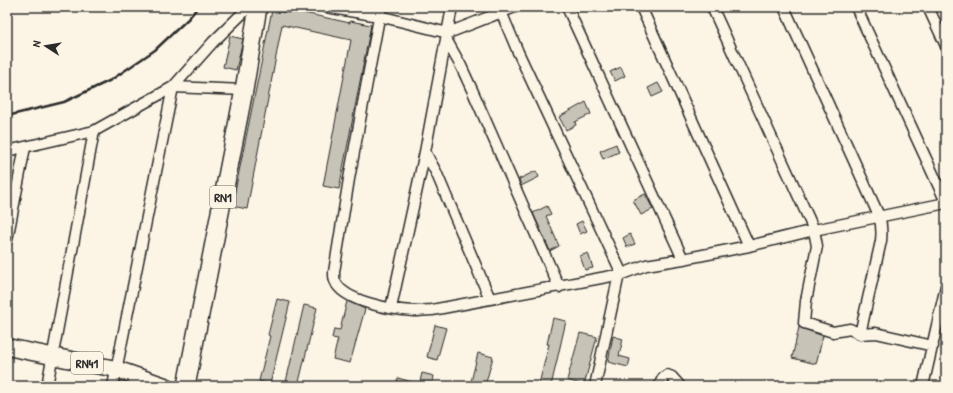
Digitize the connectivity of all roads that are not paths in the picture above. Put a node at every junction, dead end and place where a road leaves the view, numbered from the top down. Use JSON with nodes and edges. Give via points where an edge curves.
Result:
{"nodes":[{"id":1,"x":249,"y":7,"type":"edge"},
{"id":2,"x":258,"y":7,"type":"edge"},
{"id":3,"x":326,"y":7,"type":"edge"},
{"id":4,"x":452,"y":7,"type":"edge"},
{"id":5,"x":515,"y":7,"type":"edge"},
{"id":6,"x":567,"y":7,"type":"edge"},
{"id":7,"x":641,"y":7,"type":"edge"},
{"id":8,"x":712,"y":7,"type":"edge"},
{"id":9,"x":784,"y":7,"type":"edge"},
{"id":10,"x":856,"y":7,"type":"edge"},
{"id":11,"x":928,"y":7,"type":"edge"},
{"id":12,"x":500,"y":10,"type":"edge"},
{"id":13,"x":380,"y":11,"type":"edge"},
{"id":14,"x":447,"y":37,"type":"junction"},
{"id":15,"x":946,"y":46,"type":"edge"},
{"id":16,"x":173,"y":86,"type":"junction"},
{"id":17,"x":244,"y":90,"type":"junction"},
{"id":18,"x":94,"y":131,"type":"junction"},
{"id":19,"x":25,"y":147,"type":"junction"},
{"id":20,"x":7,"y":151,"type":"edge"},
{"id":21,"x":425,"y":152,"type":"junction"},
{"id":22,"x":946,"y":203,"type":"edge"},
{"id":23,"x":879,"y":216,"type":"junction"},
{"id":24,"x":814,"y":230,"type":"junction"},
{"id":25,"x":7,"y":240,"type":"edge"},
{"id":26,"x":749,"y":246,"type":"junction"},
{"id":27,"x":683,"y":260,"type":"junction"},
{"id":28,"x":621,"y":274,"type":"junction"},
{"id":29,"x":946,"y":286,"type":"edge"},
{"id":30,"x":559,"y":287,"type":"junction"},
{"id":31,"x":490,"y":299,"type":"junction"},
{"id":32,"x":391,"y":308,"type":"junction"},
{"id":33,"x":860,"y":334,"type":"junction"},
{"id":34,"x":933,"y":346,"type":"junction"},
{"id":35,"x":7,"y":347,"type":"edge"},
{"id":36,"x":52,"y":356,"type":"junction"},
{"id":37,"x":116,"y":369,"type":"junction"},
{"id":38,"x":46,"y":386,"type":"edge"},
{"id":39,"x":113,"y":386,"type":"edge"},
{"id":40,"x":165,"y":386,"type":"edge"},
{"id":41,"x":186,"y":386,"type":"edge"},
{"id":42,"x":595,"y":386,"type":"edge"},
{"id":43,"x":659,"y":386,"type":"edge"},
{"id":44,"x":680,"y":386,"type":"edge"},
{"id":45,"x":923,"y":386,"type":"edge"}],
"edges":[{"from":1,"to":16,"type":"street"},
{"from":2,"to":17,"type":"highway","number":"RN1"},
{"from":3,"to":13,"type":"street"},
{"from":4,"to":14,"type":"street"},
{"from":5,"to":12,"type":"street"},
{"from":6,"to":27,"type":"street"},
{"from":7,"to":26,"type":"street"},
{"from":8,"to":24,"type":"street"},
{"from":9,"to":23,"type":"street"},
{"from":10,"to":22,"type":"street"},
{"from":11,"to":15,"type":"street"},
{"from":12,"to":14,"type":"street"},
{"from":12,"to":28,"type":"street"},
{"from":13,"to":14,"type":"street"},
{"from":13,"to":32,"type":"street","via":[[334,272],[341,290],[353,298]]},
{"from":14,"to":21,"type":"street"},
{"from":14,"to":30,"type":"street","via":[[474,92]]},
{"from":16,"to":17,"type":"street"},
{"from":16,"to":18,"type":"street"},
{"from":16,"to":37,"type":"street"},
{"from":17,"to":41,"type":"highway","number":"RN1"},
{"from":18,"to":19,"type":"street"},
{"from":18,"to":36,"type":"street"},
{"from":19,"to":20,"type":"street"},
{"from":19,"to":25,"type":"street"},
{"from":21,"to":31,"type":"street"},
{"from":21,"to":32,"type":"street"},
{"from":22,"to":23,"type":"street"},
{"from":23,"to":24,"type":"street"},
{"from":23,"to":33,"type":"street","via":[[881,242]]},
{"from":24,"to":26,"type":"street"},
{"from":24,"to":33,"type":"street","via":[[817,246],[804,323],[833,332],[850,329]]},
{"from":26,"to":27,"type":"street"},
{"from":27,"to":28,"type":"street","via":[[646,265]]},
{"from":28,"to":30,"type":"street"},
{"from":28,"to":42,"type":"street"},
{"from":29,"to":34,"type":"street"},
{"from":30,"to":31,"type":"street"},
{"from":31,"to":32,"type":"street","via":[[432,310]]},
{"from":33,"to":34,"type":"street","via":[[876,333]]},
{"from":34,"to":45,"type":"street"},
{"from":35,"to":36,"type":"main road","number":"RN41"},
{"from":36,"to":37,"type":"main road","number":"RN41"},
{"from":36,"to":38,"type":"street"},
{"from":37,"to":39,"type":"street"},
{"from":37,"to":40,"type":"main road","number":"RN41"},
{"from":43,"to":44,"type":"street","via":[[667,375]]}]}
